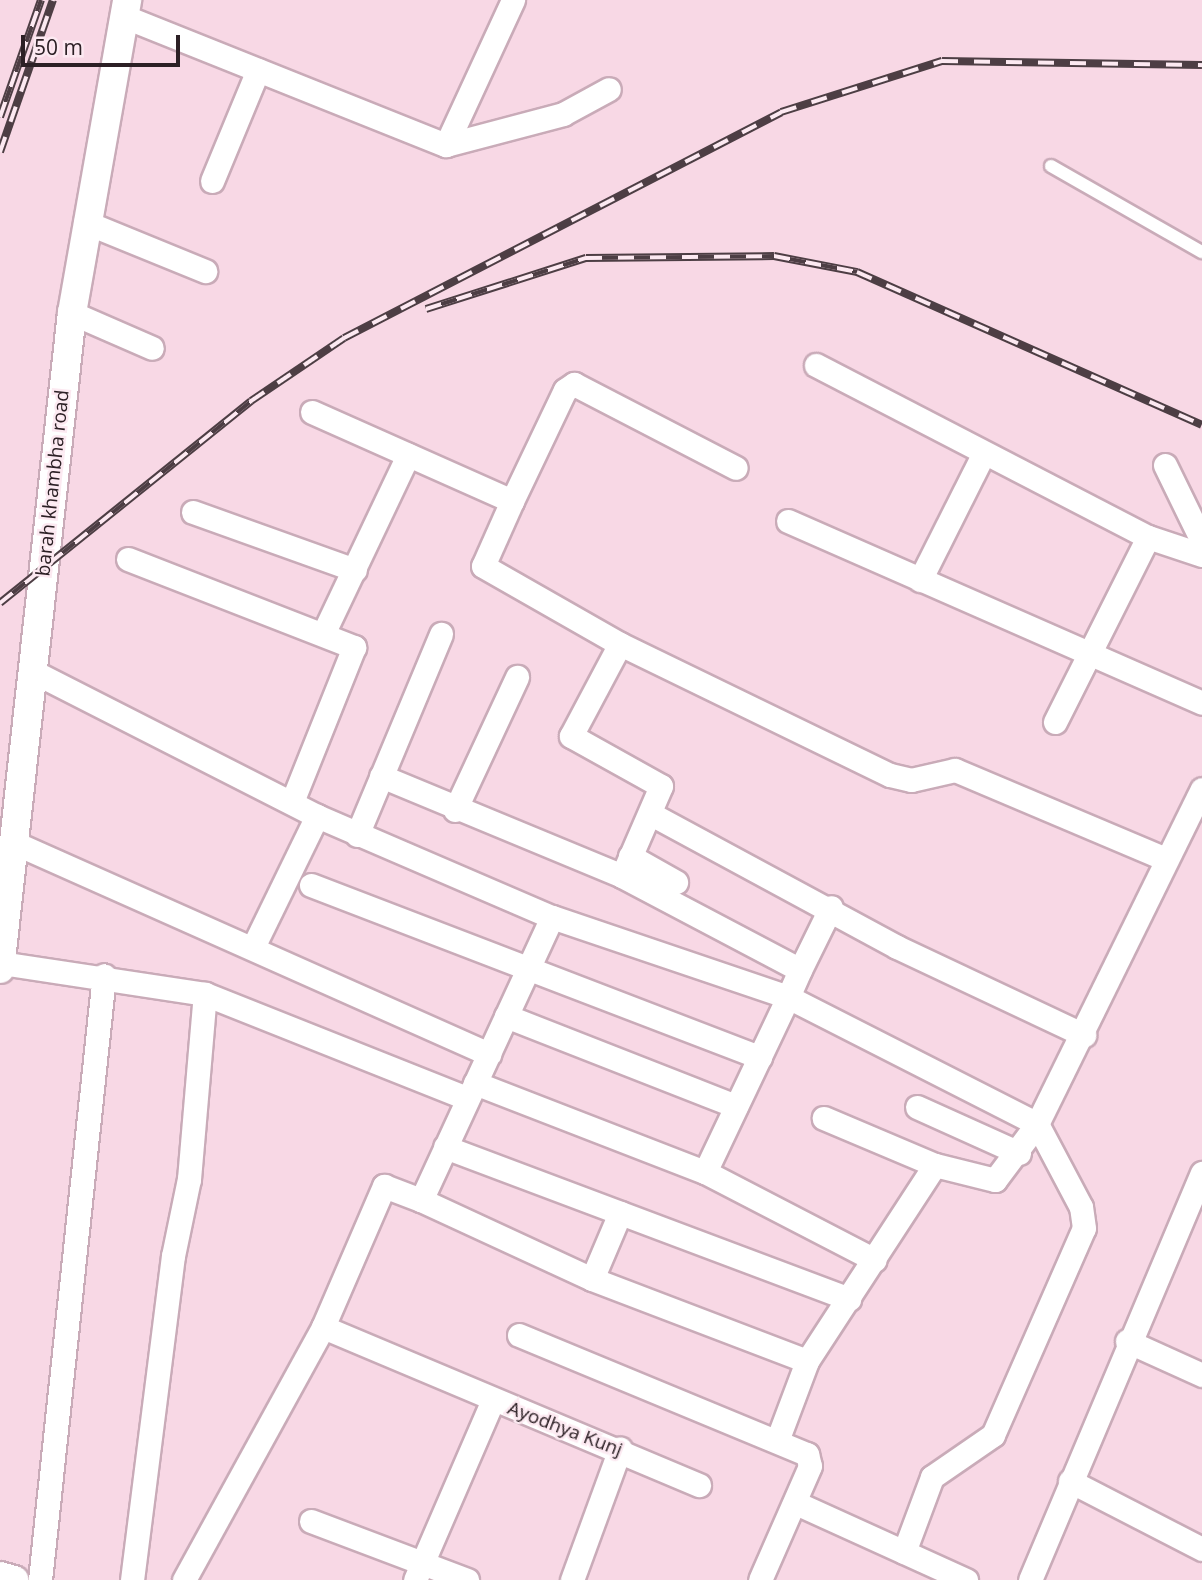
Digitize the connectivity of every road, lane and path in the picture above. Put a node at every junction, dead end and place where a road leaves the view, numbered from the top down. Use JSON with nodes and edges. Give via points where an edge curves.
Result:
{"nodes":[{"id":1,"x":513,"y":0,"type":"edge"},
{"id":2,"x":125,"y":8,"type":"edge"},
{"id":3,"x":258,"y":70,"type":"junction"},
{"id":4,"x":608,"y":89,"type":"dead end"},
{"id":5,"x":446,"y":145,"type":"junction"},
{"id":6,"x":1051,"y":166,"type":"dead end"},
{"id":7,"x":212,"y":181,"type":"dead end"},
{"id":8,"x":85,"y":222,"type":"junction"},
{"id":9,"x":1202,"y":252,"type":"edge"},
{"id":10,"x":205,"y":271,"type":"dead end"},
{"id":11,"x":72,"y":313,"type":"junction"},
{"id":12,"x":152,"y":348,"type":"dead end"},
{"id":13,"x":816,"y":365,"type":"dead end"},
{"id":14,"x":312,"y":412,"type":"dead end"},
{"id":15,"x":984,"y":453,"type":"junction"},
{"id":16,"x":408,"y":455,"type":"junction"},
{"id":17,"x":1164,"y":465,"type":"dead end"},
{"id":18,"x":736,"y":468,"type":"dead end"},
{"id":19,"x":512,"y":501,"type":"junction"},
{"id":20,"x":193,"y":512,"type":"dead end"},
{"id":21,"x":788,"y":521,"type":"dead end"},
{"id":22,"x":1148,"y":537,"type":"junction"},
{"id":23,"x":1202,"y":541,"type":"edge"},
{"id":24,"x":1202,"y":555,"type":"edge"},
{"id":25,"x":128,"y":559,"type":"dead end"},
{"id":26,"x":355,"y":570,"type":"junction"},
{"id":27,"x":920,"y":580,"type":"junction"},
{"id":28,"x":324,"y":632,"type":"junction"},
{"id":29,"x":441,"y":634,"type":"dead end"},
{"id":30,"x":620,"y":644,"type":"junction"},
{"id":31,"x":1090,"y":652,"type":"junction"},
{"id":32,"x":34,"y":671,"type":"junction"},
{"id":33,"x":517,"y":677,"type":"dead end"},
{"id":34,"x":1202,"y":704,"type":"edge"},
{"id":35,"x":1055,"y":722,"type":"dead end"},
{"id":36,"x":381,"y":776,"type":"junction"},
{"id":37,"x":1202,"y":789,"type":"edge"},
{"id":38,"x":292,"y":802,"type":"junction"},
{"id":39,"x":455,"y":810,"type":"junction"},
{"id":40,"x":651,"y":814,"type":"junction"},
{"id":41,"x":317,"y":816,"type":"junction"},
{"id":42,"x":356,"y":835,"type":"junction"},
{"id":43,"x":17,"y":844,"type":"junction"},
{"id":44,"x":1166,"y":859,"type":"junction"},
{"id":45,"x":626,"y":866,"type":"junction"},
{"id":46,"x":676,"y":882,"type":"dead end"},
{"id":47,"x":310,"y":885,"type":"dead end"},
{"id":48,"x":831,"y":907,"type":"junction"},
{"id":49,"x":552,"y":917,"type":"junction"},
{"id":50,"x":253,"y":947,"type":"junction"},
{"id":51,"x":1,"y":963,"type":"edge"},
{"id":52,"x":0,"y":969,"type":"edge"},
{"id":53,"x":800,"y":970,"type":"junction"},
{"id":54,"x":527,"y":972,"type":"junction"},
{"id":55,"x":104,"y":975,"type":"junction"},
{"id":56,"x":205,"y":995,"type":"junction"},
{"id":57,"x":789,"y":998,"type":"junction"},
{"id":58,"x":506,"y":1016,"type":"junction"},
{"id":59,"x":1084,"y":1035,"type":"junction"},
{"id":60,"x":489,"y":1054,"type":"junction"},
{"id":61,"x":760,"y":1057,"type":"junction"},
{"id":62,"x":471,"y":1090,"type":"junction"},
{"id":63,"x":736,"y":1106,"type":"junction"},
{"id":64,"x":917,"y":1107,"type":"dead end"},
{"id":65,"x":824,"y":1118,"type":"dead end"},
{"id":66,"x":1037,"y":1124,"type":"junction"},
{"id":67,"x":445,"y":1147,"type":"junction"},
{"id":68,"x":1019,"y":1153,"type":"junction"},
{"id":69,"x":935,"y":1165,"type":"junction"},
{"id":70,"x":705,"y":1172,"type":"junction"},
{"id":71,"x":1200,"y":1185,"type":"edge"},
{"id":72,"x":421,"y":1200,"type":"junction"},
{"id":73,"x":620,"y":1213,"type":"junction"},
{"id":74,"x":875,"y":1260,"type":"junction"},
{"id":75,"x":592,"y":1279,"type":"junction"},
{"id":76,"x":849,"y":1299,"type":"junction"},
{"id":77,"x":323,"y":1327,"type":"junction"},
{"id":78,"x":519,"y":1335,"type":"dead end"},
{"id":79,"x":1127,"y":1341,"type":"junction"},
{"id":80,"x":807,"y":1361,"type":"junction"},
{"id":81,"x":1202,"y":1375,"type":"edge"},
{"id":82,"x":492,"y":1402,"type":"junction"},
{"id":83,"x":777,"y":1441,"type":"junction"},
{"id":84,"x":620,"y":1449,"type":"junction"},
{"id":85,"x":1070,"y":1481,"type":"junction"},
{"id":86,"x":699,"y":1485,"type":"dead end"},
{"id":87,"x":796,"y":1503,"type":"junction"},
{"id":88,"x":310,"y":1521,"type":"dead end"},
{"id":89,"x":1202,"y":1549,"type":"edge"},
{"id":90,"x":904,"y":1552,"type":"junction"},
{"id":91,"x":418,"y":1572,"type":"edge"},
{"id":92,"x":0,"y":1576,"type":"edge"},
{"id":93,"x":14,"y":1580,"type":"edge"},
{"id":94,"x":40,"y":1580,"type":"edge"},
{"id":95,"x":132,"y":1580,"type":"edge"},
{"id":96,"x":184,"y":1580,"type":"edge"},
{"id":97,"x":467,"y":1580,"type":"edge"},
{"id":98,"x":572,"y":1580,"type":"edge"},
{"id":99,"x":760,"y":1580,"type":"edge"},
{"id":100,"x":966,"y":1580,"type":"edge"},
{"id":101,"x":1030,"y":1580,"type":"edge"}],
"edges":[{"from":1,"to":5,"type":"street"},
{"from":2,"to":3,"type":"street"},
{"from":2,"to":8,"type":"street","name":"barah khambha road"},
{"from":3,"to":5,"type":"street"},
{"from":3,"to":7,"type":"street"},
{"from":4,"to":5,"type":"street","via":[[563,114]]},
{"from":6,"to":9,"type":"lane"},
{"from":8,"to":10,"type":"street"},
{"from":8,"to":11,"type":"street","name":"barah khambha road"},
{"from":11,"to":12,"type":"street"},
{"from":11,"to":32,"type":"street","name":"barah khambha road"},
{"from":13,"to":15,"type":"street"},
{"from":14,"to":16,"type":"street"},
{"from":15,"to":22,"type":"street"},
{"from":15,"to":27,"type":"street"},
{"from":16,"to":19,"type":"street"},
{"from":16,"to":26,"type":"street"},
{"from":17,"to":23,"type":"street"},
{"from":18,"to":19,"type":"street","via":[[569,384]]},
{"from":19,"to":30,"type":"street","via":[[484,566]]},
{"from":20,"to":26,"type":"street"},
{"from":21,"to":27,"type":"street"},
{"from":22,"to":24,"type":"street"},
{"from":22,"to":31,"type":"street"},
{"from":25,"to":28,"type":"street"},
{"from":26,"to":28,"type":"street"},
{"from":27,"to":31,"type":"street"},
{"from":28,"to":38,"type":"street","via":[[349,642],[355,653]]},
{"from":29,"to":36,"type":"street"},
{"from":30,"to":40,"type":"street","via":[[571,736],[660,783]]},
{"from":30,"to":44,"type":"street","via":[[890,775],[911,780],[955,770]]},
{"from":31,"to":34,"type":"street"},
{"from":31,"to":35,"type":"street"},
{"from":32,"to":38,"type":"street"},
{"from":32,"to":43,"type":"street","name":"barah khambha road"},
{"from":33,"to":39,"type":"street"},
{"from":36,"to":39,"type":"street"},
{"from":36,"to":42,"type":"street"},
{"from":37,"to":44,"type":"street"},
{"from":38,"to":41,"type":"street"},
{"from":39,"to":45,"type":"street"},
{"from":40,"to":45,"type":"street"},
{"from":40,"to":48,"type":"street"},
{"from":41,"to":42,"type":"street"},
{"from":41,"to":50,"type":"street"},
{"from":42,"to":49,"type":"street"},
{"from":43,"to":50,"type":"street"},
{"from":43,"to":51,"type":"street","name":"barah khambha road"},
{"from":44,"to":59,"type":"street"},
{"from":45,"to":46,"type":"street"},
{"from":45,"to":53,"type":"street"},
{"from":47,"to":54,"type":"street"},
{"from":48,"to":53,"type":"street"},
{"from":48,"to":59,"type":"street","via":[[897,947]]},
{"from":49,"to":54,"type":"street"},
{"from":49,"to":57,"type":"street"},
{"from":50,"to":60,"type":"street"},
{"from":51,"to":52,"type":"street","name":"barah khambha road"},
{"from":51,"to":55,"type":"street"},
{"from":53,"to":57,"type":"street"},
{"from":54,"to":58,"type":"street"},
{"from":54,"to":61,"type":"street"},
{"from":55,"to":56,"type":"street"},
{"from":55,"to":94,"type":"street"},
{"from":56,"to":62,"type":"street"},
{"from":56,"to":95,"type":"street","via":[[189,1179],[173,1256]]},
{"from":57,"to":61,"type":"street"},
{"from":57,"to":66,"type":"street"},
{"from":58,"to":60,"type":"street"},
{"from":58,"to":63,"type":"street"},
{"from":59,"to":66,"type":"street"},
{"from":60,"to":62,"type":"street"},
{"from":61,"to":63,"type":"street"},
{"from":62,"to":67,"type":"street"},
{"from":62,"to":70,"type":"street"},
{"from":63,"to":70,"type":"street"},
{"from":64,"to":68,"type":"street"},
{"from":65,"to":69,"type":"street"},
{"from":66,"to":68,"type":"street"},
{"from":66,"to":90,"type":"street","via":[[1081,1207],[1084,1227],[993,1435],[932,1477]]},
{"from":67,"to":72,"type":"street"},
{"from":67,"to":73,"type":"street"},
{"from":68,"to":69,"type":"street","via":[[990,1181]]},
{"from":69,"to":74,"type":"street"},
{"from":70,"to":74,"type":"street"},
{"from":71,"to":79,"type":"street"},
{"from":72,"to":75,"type":"street"},
{"from":72,"to":77,"type":"street","via":[[384,1186]]},
{"from":73,"to":75,"type":"street"},
{"from":73,"to":76,"type":"street"},
{"from":74,"to":76,"type":"street"},
{"from":75,"to":80,"type":"street"},
{"from":76,"to":80,"type":"street"},
{"from":77,"to":82,"type":"street"},
{"from":77,"to":96,"type":"street"},
{"from":78,"to":83,"type":"street"},
{"from":79,"to":81,"type":"street"},
{"from":79,"to":85,"type":"street"},
{"from":80,"to":83,"type":"street"},
{"from":82,"to":84,"type":"street","name":"Ayodhya Kunj"},
{"from":82,"to":91,"type":"street","name":"Ayodhya Kunj"},
{"from":83,"to":87,"type":"street","via":[[811,1460]]},
{"from":84,"to":86,"type":"street","name":"Ayodhya Kunj"},
{"from":84,"to":98,"type":"street"},
{"from":85,"to":89,"type":"street"},
{"from":85,"to":101,"type":"street"},
{"from":87,"to":90,"type":"street"},
{"from":87,"to":99,"type":"street"},
{"from":88,"to":91,"type":"street"},
{"from":90,"to":100,"type":"street"},
{"from":91,"to":97,"type":"street"},
{"from":92,"to":93,"type":"street"}]}
